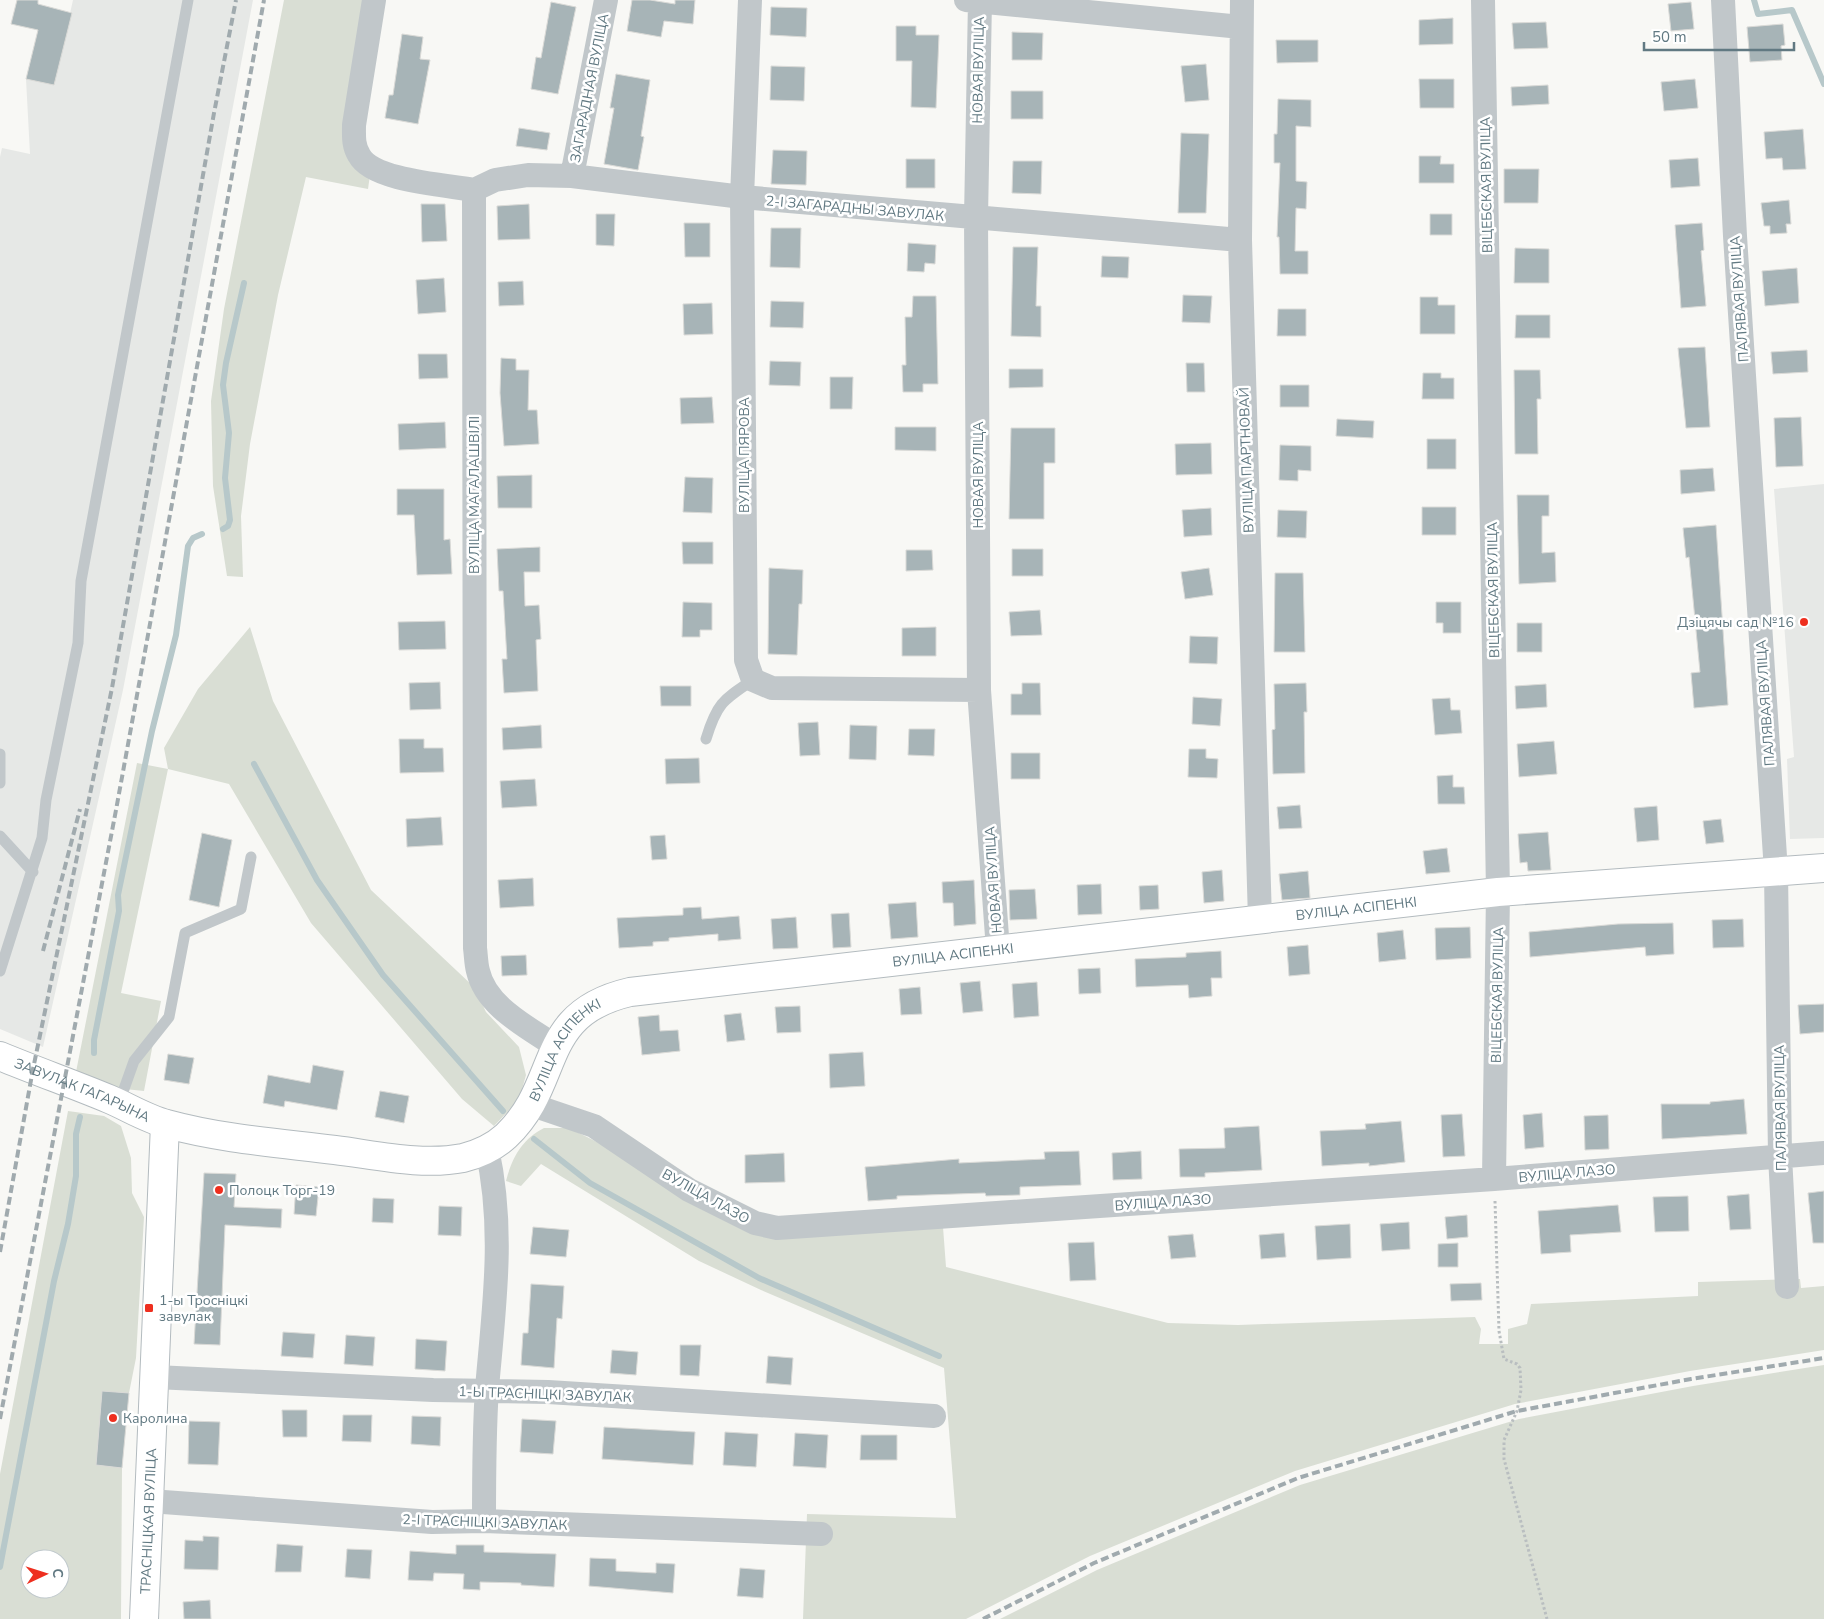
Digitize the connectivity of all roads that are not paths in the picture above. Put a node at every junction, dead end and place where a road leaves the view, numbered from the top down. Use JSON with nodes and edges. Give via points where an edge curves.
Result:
{"nodes":[{"id":1,"x":188,"y":0,"type":"edge"},
{"id":2,"x":374,"y":0,"type":"edge"},
{"id":3,"x":606,"y":0,"type":"edge"},
{"id":4,"x":750,"y":0,"type":"edge"},
{"id":5,"x":975,"y":0,"type":"edge"},
{"id":6,"x":1242,"y":0,"type":"edge"},
{"id":7,"x":1484,"y":0,"type":"edge"},
{"id":8,"x":1722,"y":0,"type":"edge"},
{"id":9,"x":1241,"y":27,"type":"junction"},
{"id":10,"x":572,"y":176,"type":"junction"},
{"id":11,"x":474,"y":190,"type":"junction"},
{"id":12,"x":742,"y":197,"type":"junction"},
{"id":13,"x":976,"y":218,"type":"junction"},
{"id":14,"x":1240,"y":240,"type":"junction"},
{"id":15,"x":753,"y":680,"type":"junction"},
{"id":16,"x":980,"y":690,"type":"junction"},
{"id":17,"x":706,"y":738,"type":"dead end"},
{"id":18,"x":0,"y":754,"type":"edge"},
{"id":19,"x":0,"y":783,"type":"edge"},
{"id":20,"x":0,"y":836,"type":"edge"},
{"id":21,"x":251,"y":857,"type":"dead end"},
{"id":22,"x":1824,"y":868,"type":"edge"},
{"id":23,"x":33,"y":872,"type":"junction"},
{"id":24,"x":1776,"y":872,"type":"junction"},
{"id":25,"x":1498,"y":892,"type":"junction"},
{"id":26,"x":1260,"y":920,"type":"junction"},
{"id":27,"x":998,"y":950,"type":"junction"},
{"id":28,"x":0,"y":971,"type":"edge"},
{"id":29,"x":555,"y":1046,"type":"junction"},
{"id":30,"x":0,"y":1056,"type":"edge"},
{"id":31,"x":119,"y":1103,"type":"junction"},
{"id":32,"x":532,"y":1105,"type":"junction"},
{"id":33,"x":165,"y":1124,"type":"junction"},
{"id":34,"x":487,"y":1149,"type":"junction"},
{"id":35,"x":1824,"y":1153,"type":"edge"},
{"id":36,"x":1780,"y":1156,"type":"junction"},
{"id":37,"x":1494,"y":1179,"type":"junction"},
{"id":38,"x":1787,"y":1288,"type":"dead end"},
{"id":39,"x":155,"y":1377,"type":"junction"},
{"id":40,"x":487,"y":1389,"type":"junction"},
{"id":41,"x":934,"y":1416,"type":"dead end"},
{"id":42,"x":150,"y":1501,"type":"junction"},
{"id":43,"x":484,"y":1521,"type":"junction"},
{"id":44,"x":821,"y":1534,"type":"dead end"},
{"id":45,"x":144,"y":1619,"type":"edge"}],
"edges":[{"from":1,"to":23,"type":"lane","via":[[80,581],[78,643]]},
{"from":2,"to":11,"type":"street","via":[[354,125],[354,144],[359,157],[370,168],[384,174]]},
{"from":3,"to":10,"type":"street","name":"ЗАГАРАДНАЯ ВУЛІЦА"},
{"from":4,"to":12,"type":"street","name":"ВУЛІЦА ПЯРОВА"},
{"from":5,"to":9,"type":"street"},
{"from":5,"to":13,"type":"street","name":"НОВАЯ ВУЛІЦА"},
{"from":6,"to":9,"type":"street","name":"ВУЛІЦА ПАРТНОВАЙ"},
{"from":7,"to":25,"type":"street","name":"ВІЦЕБСКАЯ ВУЛІЦА"},
{"from":8,"to":24,"type":"street","name":"ПАЛЯВАЯ ВУЛІЦА"},
{"from":9,"to":14,"type":"street","name":"ВУЛІЦА ПАРТНОВАЙ"},
{"from":10,"to":11,"type":"street","name":"2-І ЗАГАРАДНЫ ЗАВУЛАК","via":[[528,175],[496,180]]},
{"from":10,"to":12,"type":"street","name":"2-І ЗАГАРАДНЫ ЗАВУЛАК"},
{"from":11,"to":29,"type":"street","name":"ВУЛІЦА МАГАЛАШВІЛІ","via":[[475,948],[478,973],[488,992],[503,1009]]},
{"from":12,"to":13,"type":"street","name":"2-І ЗАГАРАДНЫ ЗАВУЛАК"},
{"from":12,"to":15,"type":"street","name":"ВУЛІЦА ПЯРОВА","via":[[746,660]]},
{"from":13,"to":14,"type":"street","name":"2-І ЗАГАРАДНЫ ЗАВУЛАК"},
{"from":13,"to":16,"type":"street","name":"НОВАЯ ВУЛІЦА"},
{"from":14,"to":26,"type":"street","name":"ВУЛІЦА ПАРТНОВАЙ"},
{"from":15,"to":16,"type":"street","via":[[772,688]]},
{"from":15,"to":17,"type":"lane","via":[[723,700]]},
{"from":16,"to":27,"type":"street","name":"НОВАЯ ВУЛІЦА"},
{"from":18,"to":19,"type":"lane"},
{"from":20,"to":23,"type":"lane"},
{"from":21,"to":31,"type":"lane","via":[[241,909],[185,933],[169,1017],[134,1061]]},
{"from":22,"to":24,"type":"street","name":"ВУЛІЦА АСІПЕНКІ"},
{"from":23,"to":28,"type":"lane"},
{"from":24,"to":25,"type":"street","name":"ВУЛІЦА АСІПЕНКІ"},
{"from":24,"to":36,"type":"street","name":"ПАЛЯВАЯ ВУЛІЦА"},
{"from":25,"to":26,"type":"street","name":"ВУЛІЦА АСІПЕНКІ"},
{"from":25,"to":37,"type":"street","name":"ВІЦЕБСКАЯ ВУЛІЦА"},
{"from":26,"to":27,"type":"street","name":"ВУЛІЦА АСІПЕНКІ"},
{"from":27,"to":29,"type":"street","name":"ВУЛІЦА АСІПЕНКІ","via":[[630,992],[609,997],[590,1007],[570,1023]]},
{"from":29,"to":32,"type":"street","name":"ВУЛІЦА АСІПЕНКІ"},
{"from":30,"to":31,"type":"street","name":"ЗАВУЛАК ГАГАРЫНА"},
{"from":31,"to":33,"type":"street","name":"ЗАВУЛАК ГАГАРЫНА"},
{"from":32,"to":34,"type":"street","name":"ВУЛІЦА АСІПЕНКІ","via":[[505,1136]]},
{"from":32,"to":37,"type":"street","name":"ВУЛІЦА ЛАЗО","via":[[594,1126],[689,1190],[754,1224],[776,1228]]},
{"from":33,"to":34,"type":"street","name":"ВУЛІЦА АСІПЕНКІ","via":[[213,1134],[402,1158],[463,1158]]},
{"from":33,"to":39,"type":"street","name":"ТРАСНІЦКАЯ ВУЛІЦА"},
{"from":34,"to":40,"type":"street","via":[[494,1182],[498,1281]]},
{"from":35,"to":36,"type":"street","name":"ВУЛІЦА ЛАЗО"},
{"from":36,"to":37,"type":"street","name":"ВУЛІЦА ЛАЗО"},
{"from":36,"to":38,"type":"street","name":"ПАЛЯВАЯ ВУЛІЦА"},
{"from":39,"to":40,"type":"street","name":"1-Ы ТРАСНІЦКІ ЗАВУЛАК","via":[[433,1390]]},
{"from":39,"to":42,"type":"street","name":"ТРАСНІЦКАЯ ВУЛІЦА"},
{"from":40,"to":41,"type":"street","name":"1-Ы ТРАСНІЦКІ ЗАВУЛАК"},
{"from":40,"to":43,"type":"street"},
{"from":42,"to":43,"type":"street","name":"2-І ТРАСНІЦКІ ЗАВУЛАК","via":[[432,1522]]},
{"from":42,"to":45,"type":"street","name":"ТРАСНІЦКАЯ ВУЛІЦА"},
{"from":43,"to":44,"type":"street","name":"2-І ТРАСНІЦКІ ЗАВУЛАК"}]}
